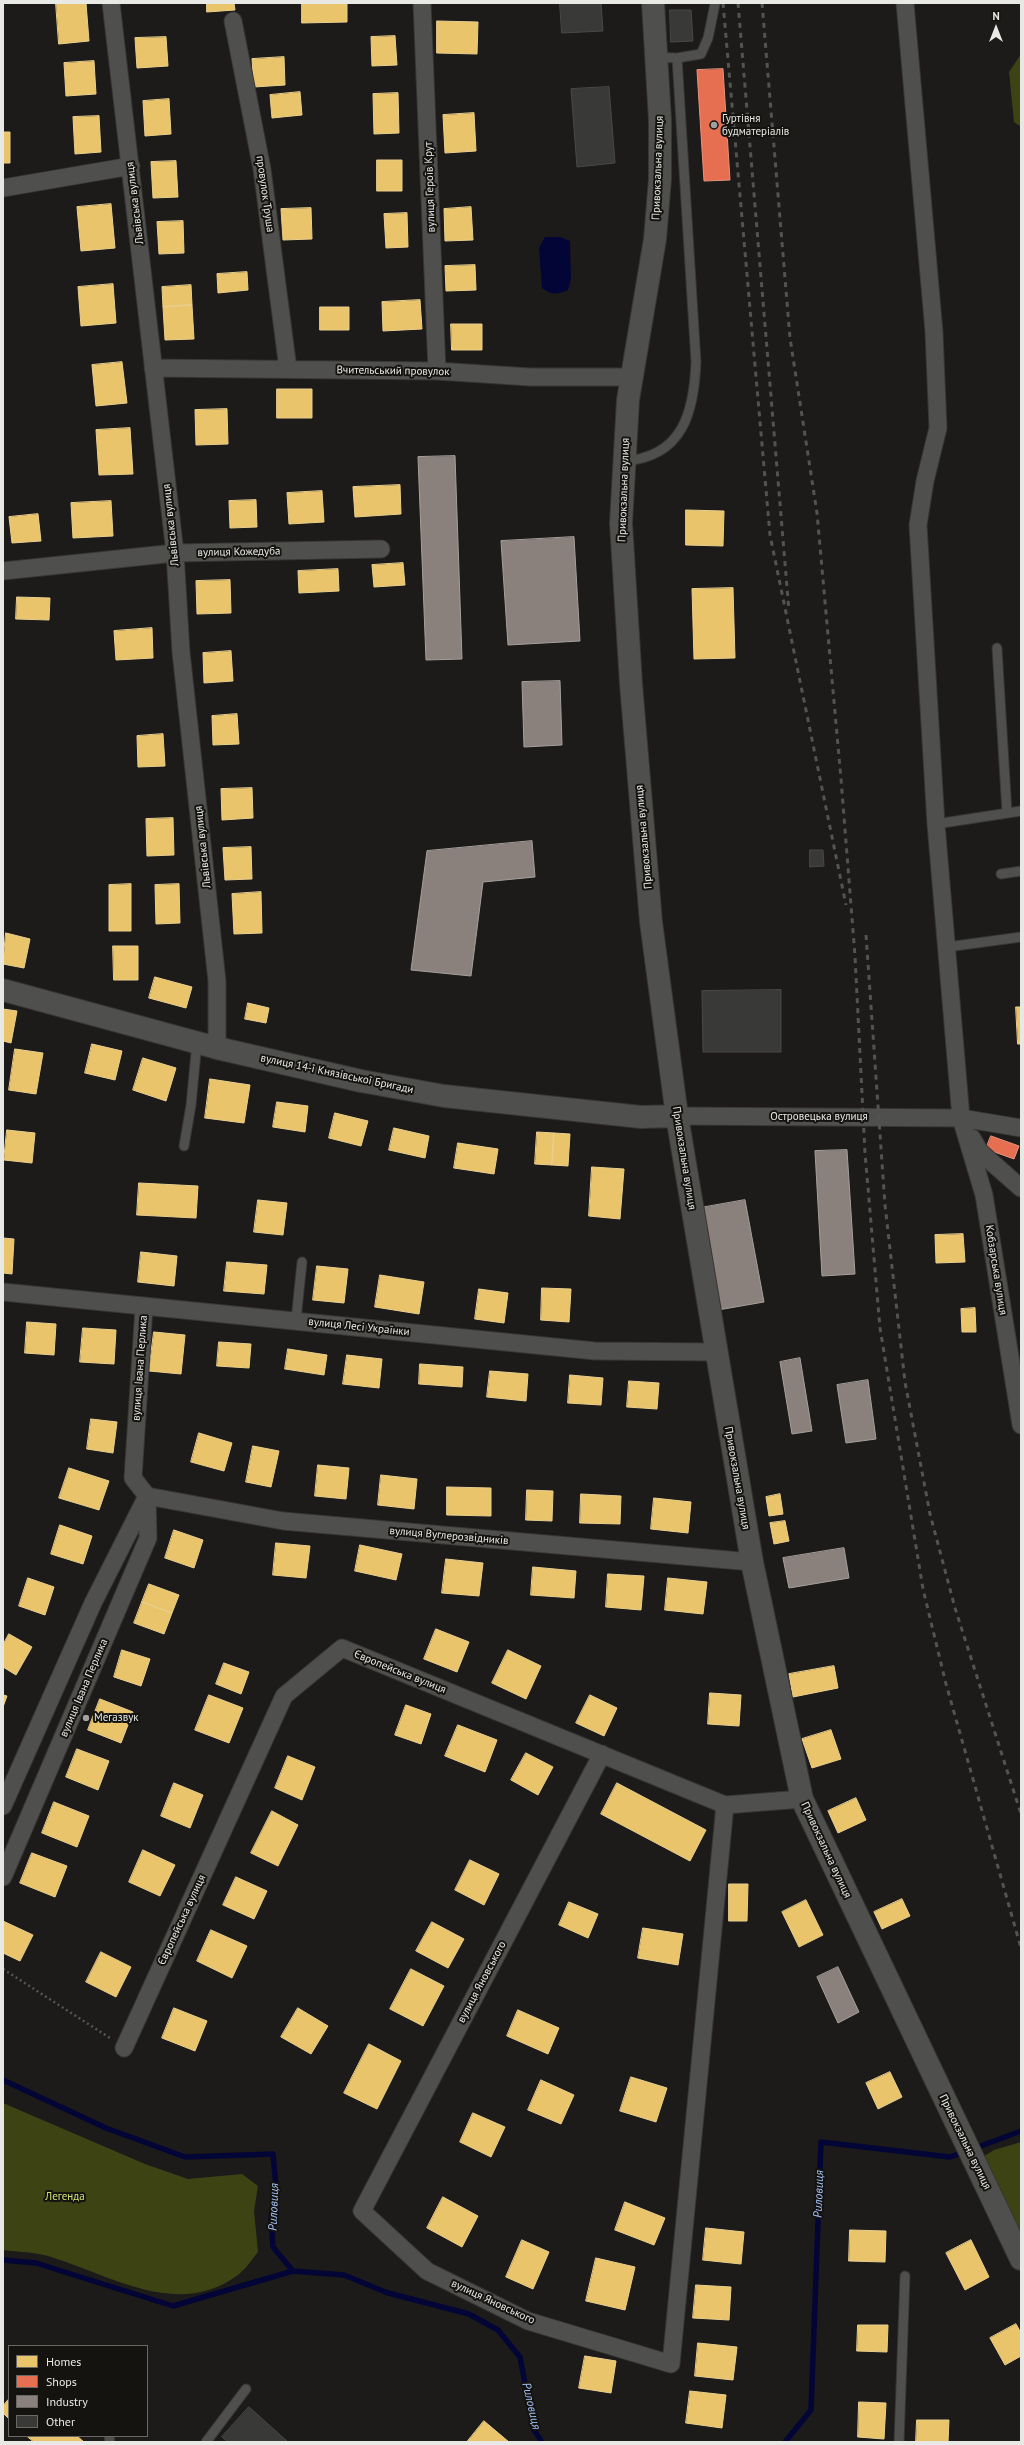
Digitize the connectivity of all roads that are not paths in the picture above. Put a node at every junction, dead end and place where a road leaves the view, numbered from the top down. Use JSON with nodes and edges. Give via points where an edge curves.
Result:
{"nodes":[{"id":1,"x":111,"y":3,"type":"edge"},
{"id":2,"x":422,"y":3,"type":"edge"},
{"id":3,"x":653,"y":3,"type":"edge"},
{"id":4,"x":905,"y":3,"type":"edge"},
{"id":5,"x":715,"y":4,"type":"edge"},
{"id":6,"x":234,"y":21,"type":"dead end"},
{"id":7,"x":656,"y":57,"type":"junction"},
{"id":8,"x":678,"y":58,"type":"junction"},
{"id":9,"x":131,"y":166,"type":"junction"},
{"id":10,"x":3,"y":188,"type":"edge"},
{"id":11,"x":153,"y":368,"type":"junction"},
{"id":12,"x":288,"y":369,"type":"junction"},
{"id":13,"x":437,"y":371,"type":"junction"},
{"id":14,"x":632,"y":377,"type":"junction"},
{"id":15,"x":624,"y":461,"type":"junction"},
{"id":16,"x":381,"y":549,"type":"dead end"},
{"id":17,"x":174,"y":553,"type":"junction"},
{"id":18,"x":3,"y":571,"type":"edge"},
{"id":19,"x":997,"y":648,"type":"dead end"},
{"id":20,"x":1021,"y":811,"type":"edge"},
{"id":21,"x":1007,"y":813,"type":"junction"},
{"id":22,"x":936,"y":824,"type":"junction"},
{"id":23,"x":1021,"y":871,"type":"edge"},
{"id":24,"x":1001,"y":874,"type":"dead end"},
{"id":25,"x":1021,"y":937,"type":"edge"},
{"id":26,"x":947,"y":947,"type":"junction"},
{"id":27,"x":3,"y":990,"type":"edge"},
{"id":28,"x":197,"y":1042,"type":"junction"},
{"id":29,"x":217,"y":1048,"type":"junction"},
{"id":30,"x":677,"y":1116,"type":"junction"},
{"id":31,"x":961,"y":1118,"type":"junction"},
{"id":32,"x":1021,"y":1128,"type":"edge"},
{"id":33,"x":184,"y":1146,"type":"dead end"},
{"id":34,"x":1021,"y":1188,"type":"edge"},
{"id":35,"x":302,"y":1262,"type":"dead end"},
{"id":36,"x":3,"y":1292,"type":"edge"},
{"id":37,"x":144,"y":1307,"type":"junction"},
{"id":38,"x":296,"y":1320,"type":"junction"},
{"id":39,"x":716,"y":1352,"type":"junction"},
{"id":40,"x":1021,"y":1425,"type":"edge"},
{"id":41,"x":147,"y":1496,"type":"junction"},
{"id":42,"x":752,"y":1562,"type":"junction"},
{"id":43,"x":602,"y":1754,"type":"junction"},
{"id":44,"x":802,"y":1799,"type":"junction"},
{"id":45,"x":725,"y":1805,"type":"junction"},
{"id":46,"x":3,"y":1806,"type":"edge"},
{"id":47,"x":3,"y":1877,"type":"edge"},
{"id":48,"x":124,"y":2048,"type":"road end"},
{"id":49,"x":1021,"y":2259,"type":"edge"},
{"id":50,"x":905,"y":2276,"type":"dead end"},
{"id":51,"x":246,"y":2389,"type":"dead end"},
{"id":52,"x":206,"y":2442,"type":"edge"},
{"id":53,"x":899,"y":2442,"type":"edge"}],
"edges":[{"from":1,"to":9,"type":"street","name":"Львівська вулиця"},
{"from":2,"to":13,"type":"street","name":"вулиця Героїв Крут"},
{"from":3,"to":7,"type":"street","name":"Привокзальна вулиця"},
{"from":4,"to":22,"type":"street","via":[[934,332],[938,428],[925,481],[918,525]]},
{"from":5,"to":8,"type":"lane","via":[[708,38],[701,54]]},
{"from":6,"to":12,"type":"street","name":"провулок Труша","via":[[262,169]]},
{"from":7,"to":8,"type":"lane"},
{"from":7,"to":14,"type":"street","name":"Привокзальна вулиця","via":[[660,120],[659,187],[655,239]]},
{"from":8,"to":15,"type":"lane","via":[[695,386],[686,422],[674,438],[659,452],[644,460]]},
{"from":9,"to":10,"type":"street"},
{"from":9,"to":11,"type":"street","name":"Львівська вулиця"},
{"from":11,"to":12,"type":"street","name":"Вчительський провулок"},
{"from":11,"to":17,"type":"street","name":"Львівська вулиця"},
{"from":12,"to":13,"type":"street","name":"Вчительський провулок"},
{"from":13,"to":14,"type":"street","name":"Вчительський провулок","via":[[530,377]]},
{"from":14,"to":15,"type":"street","name":"Привокзальна вулиця"},
{"from":15,"to":30,"type":"street","name":"Привокзальна вулиця","via":[[621,523],[631,692],[651,922]]},
{"from":16,"to":17,"type":"street","name":"вулиця Кожедуба"},
{"from":17,"to":18,"type":"street","name":"вулиця Кожедуба"},
{"from":17,"to":29,"type":"street","name":"Львівська вулиця","via":[[217,981]]},
{"from":19,"to":21,"type":"lane"},
{"from":20,"to":21,"type":"lane"},
{"from":21,"to":22,"type":"lane"},
{"from":22,"to":26,"type":"street"},
{"from":23,"to":24,"type":"lane"},
{"from":25,"to":26,"type":"lane"},
{"from":26,"to":31,"type":"street"},
{"from":27,"to":28,"type":"street","name":"вулиця 14-ї Князівської Бригади"},
{"from":28,"to":29,"type":"street","name":"вулиця 14-ї Князівської Бригади"},
{"from":28,"to":33,"type":"lane"},
{"from":29,"to":30,"type":"street","name":"вулиця 14-ї Князівської Бригади","via":[[361,1081],[444,1096],[641,1117]]},
{"from":30,"to":31,"type":"street","name":"Островецька вулиця"},
{"from":30,"to":39,"type":"street","name":"Привокзальна вулиця"},
{"from":31,"to":32,"type":"street","name":"Островецька вулиця"},
{"from":31,"to":34,"type":"street","via":[[980,1152]]},
{"from":31,"to":40,"type":"street","name":"Кобзарська вулиця","via":[[984,1195]]},
{"from":35,"to":38,"type":"lane"},
{"from":36,"to":37,"type":"street","name":"вулиця Лесі Українки"},
{"from":37,"to":38,"type":"street","name":"вулиця Лесі Українки"},
{"from":37,"to":41,"type":"street","name":"вулиця Івана Перлика","via":[[133,1478]]},
{"from":38,"to":39,"type":"street","name":"вулиця Лесі Українки","via":[[595,1351]]},
{"from":39,"to":42,"type":"street","name":"Привокзальна вулиця"},
{"from":41,"to":42,"type":"street","name":"вулиця Вуглерозвідників","via":[[283,1521]]},
{"from":41,"to":46,"type":"street","via":[[93,1603]]},
{"from":41,"to":47,"type":"street","name":"вулиця Івана Перлика","via":[[148,1538]]},
{"from":42,"to":44,"type":"street","name":"Привокзальна вулиця"},
{"from":43,"to":45,"type":"street","name":"Європейська вулиця"},
{"from":43,"to":45,"type":"street","name":"вулиця Яновського","via":[[362,2211],[427,2271],[528,2321],[670,2364]]},
{"from":43,"to":48,"type":"street","name":"Європейська вулиця","via":[[342,1648],[284,1696]]},
{"from":44,"to":45,"type":"street","name":"Європейська вулиця"},
{"from":44,"to":49,"type":"street","name":"Привокзальна вулиця"},
{"from":50,"to":53,"type":"lane"},
{"from":51,"to":52,"type":"lane"}]}
